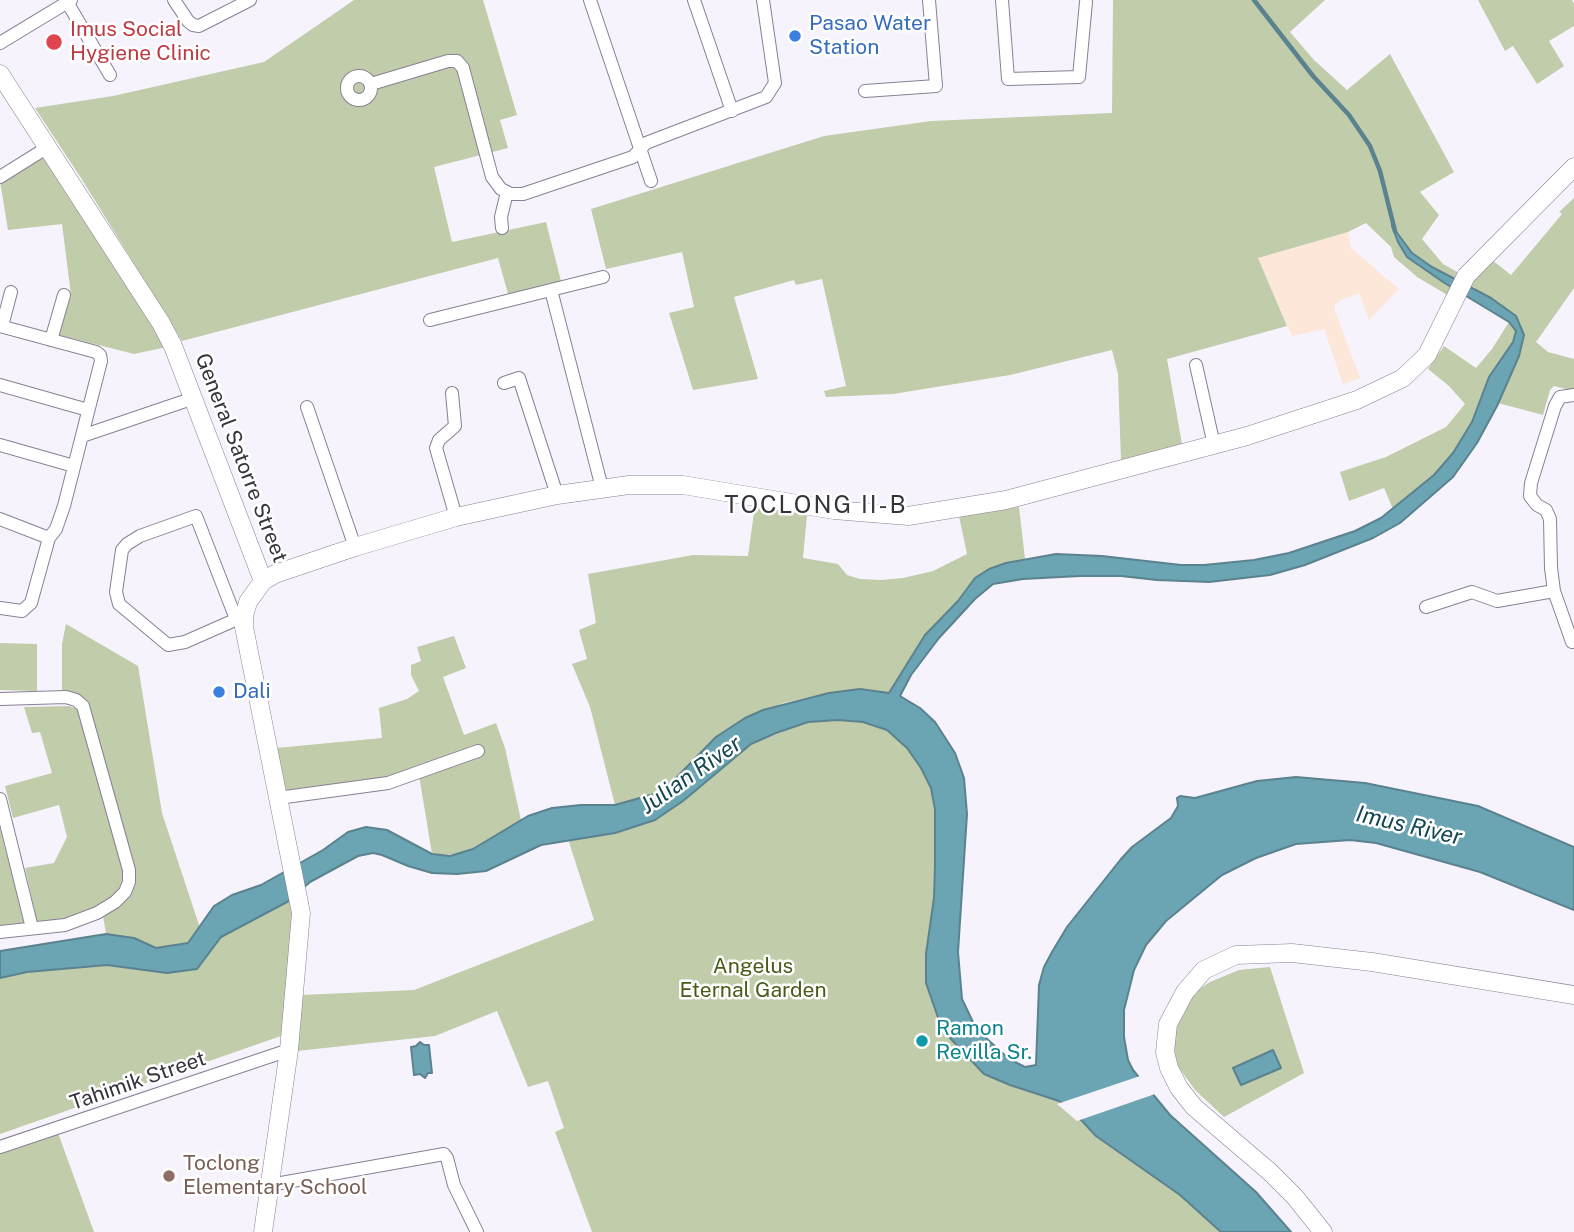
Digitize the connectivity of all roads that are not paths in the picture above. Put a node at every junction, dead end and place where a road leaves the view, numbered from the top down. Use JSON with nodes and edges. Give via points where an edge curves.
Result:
{"nodes":[{"id":1,"x":174,"y":0,"type":"edge"},
{"id":2,"x":250,"y":0,"type":"edge"},
{"id":3,"x":590,"y":0,"type":"edge"},
{"id":4,"x":694,"y":0,"type":"edge"},
{"id":5,"x":763,"y":0,"type":"edge"},
{"id":6,"x":929,"y":0,"type":"edge"},
{"id":7,"x":1002,"y":0,"type":"edge"},
{"id":8,"x":69,"y":1,"type":"edge"},
{"id":9,"x":1086,"y":2,"type":"dead end"},
{"id":10,"x":0,"y":43,"type":"edge"},
{"id":11,"x":0,"y":74,"type":"edge"},
{"id":12,"x":110,"y":75,"type":"dead end"},
{"id":13,"x":371,"y":84,"type":"dead end"},
{"id":14,"x":866,"y":91,"type":"dead end"},
{"id":15,"x":732,"y":111,"type":"junction"},
{"id":16,"x":48,"y":147,"type":"junction"},
{"id":17,"x":640,"y":151,"type":"junction"},
{"id":18,"x":1574,"y":167,"type":"edge"},
{"id":19,"x":0,"y":177,"type":"edge"},
{"id":20,"x":651,"y":181,"type":"dead end"},
{"id":21,"x":506,"y":192,"type":"junction"},
{"id":22,"x":502,"y":228,"type":"dead end"},
{"id":23,"x":603,"y":277,"type":"dead end"},
{"id":24,"x":551,"y":290,"type":"junction"},
{"id":25,"x":11,"y":292,"type":"dead end"},
{"id":26,"x":64,"y":295,"type":"dead end"},
{"id":27,"x":430,"y":320,"type":"dead end"},
{"id":28,"x":1,"y":326,"type":"edge"},
{"id":29,"x":51,"y":340,"type":"junction"},
{"id":30,"x":1196,"y":365,"type":"dead end"},
{"id":31,"x":504,"y":383,"type":"dead end"},
{"id":32,"x":0,"y":385,"type":"edge"},
{"id":33,"x":452,"y":393,"type":"dead end"},
{"id":34,"x":1574,"y":395,"type":"edge"},
{"id":35,"x":194,"y":398,"type":"junction"},
{"id":36,"x":307,"y":407,"type":"dead end"},
{"id":37,"x":88,"y":410,"type":"junction"},
{"id":38,"x":82,"y":436,"type":"junction"},
{"id":39,"x":0,"y":445,"type":"edge"},
{"id":40,"x":1214,"y":445,"type":"junction"},
{"id":41,"x":75,"y":466,"type":"junction"},
{"id":42,"x":602,"y":488,"type":"junction"},
{"id":43,"x":557,"y":495,"type":"junction"},
{"id":44,"x":456,"y":517,"type":"junction"},
{"id":45,"x":0,"y":519,"type":"edge"},
{"id":46,"x":49,"y":538,"type":"junction"},
{"id":47,"x":355,"y":547,"type":"junction"},
{"id":48,"x":263,"y":581,"type":"junction"},
{"id":49,"x":1554,"y":591,"type":"junction"},
{"id":50,"x":1426,"y":607,"type":"dead end"},
{"id":51,"x":0,"y":608,"type":"edge"},
{"id":52,"x":240,"y":617,"type":"junction"},
{"id":53,"x":1572,"y":642,"type":"dead end"},
{"id":54,"x":0,"y":699,"type":"edge"},
{"id":55,"x":478,"y":751,"type":"dead end"},
{"id":56,"x":278,"y":798,"type":"junction"},
{"id":57,"x":0,"y":799,"type":"edge"},
{"id":58,"x":32,"y":928,"type":"junction"},
{"id":59,"x":0,"y":932,"type":"edge"},
{"id":60,"x":1574,"y":995,"type":"edge"},
{"id":61,"x":289,"y":1050,"type":"junction"},
{"id":62,"x":0,"y":1147,"type":"edge"},
{"id":63,"x":270,"y":1185,"type":"junction"},
{"id":64,"x":263,"y":1232,"type":"edge"},
{"id":65,"x":477,"y":1232,"type":"edge"},
{"id":66,"x":1323,"y":1232,"type":"edge"}],
"edges":[{"from":1,"to":2,"type":"street","via":[[188,22],[198,26]]},
{"from":3,"to":17,"type":"street"},
{"from":4,"to":15,"type":"street"},
{"from":5,"to":15,"type":"street","via":[[775,83],[766,97]]},
{"from":6,"to":14,"type":"street","via":[[936,86]]},
{"from":7,"to":9,"type":"street","via":[[1008,79],[1079,77]]},
{"from":8,"to":10,"type":"street"},
{"from":8,"to":12,"type":"street"},
{"from":11,"to":16,"type":"street","name":"General Satorre Street"},
{"from":13,"to":21,"type":"street","via":[[457,61],[463,68],[492,177]]},
{"from":15,"to":17,"type":"street","via":[[646,143]]},
{"from":16,"to":19,"type":"street"},
{"from":16,"to":35,"type":"street","name":"General Satorre Street","via":[[161,323]]},
{"from":17,"to":20,"type":"street"},
{"from":17,"to":21,"type":"street","via":[[523,194]]},
{"from":18,"to":40,"type":"street","via":[[1466,276],[1427,355],[1402,378],[1357,400]]},
{"from":21,"to":22,"type":"street"},
{"from":23,"to":24,"type":"street"},
{"from":24,"to":27,"type":"street"},
{"from":24,"to":42,"type":"street"},
{"from":25,"to":28,"type":"street"},
{"from":26,"to":29,"type":"street"},
{"from":28,"to":29,"type":"street"},
{"from":29,"to":37,"type":"street","via":[[100,355]]},
{"from":30,"to":40,"type":"street"},
{"from":31,"to":43,"type":"street","via":[[519,378]]},
{"from":32,"to":37,"type":"street"},
{"from":33,"to":44,"type":"street","via":[[455,426],[436,447]]},
{"from":34,"to":49,"type":"street","via":[[1560,397],[1555,406],[1531,483],[1530,496],[1550,519]]},
{"from":35,"to":38,"type":"street"},
{"from":35,"to":48,"type":"street","name":"General Satorre Street"},
{"from":36,"to":47,"type":"street"},
{"from":37,"to":38,"type":"street"},
{"from":38,"to":41,"type":"street"},
{"from":39,"to":41,"type":"street"},
{"from":40,"to":42,"type":"street","via":[[1006,500],[908,516],[834,510],[683,485]]},
{"from":41,"to":46,"type":"street"},
{"from":42,"to":43,"type":"street"},
{"from":43,"to":44,"type":"street"},
{"from":44,"to":47,"type":"street"},
{"from":45,"to":46,"type":"street"},
{"from":46,"to":51,"type":"street","via":[[31,603],[22,611]]},
{"from":47,"to":48,"type":"street"},
{"from":48,"to":52,"type":"street","name":"General Satorre Street"},
{"from":49,"to":50,"type":"street","via":[[1497,601],[1472,592]]},
{"from":49,"to":53,"type":"street"},
{"from":52,"to":52,"type":"street","via":[[168,645],[119,604],[116,592],[122,550],[140,536],[197,516]]},
{"from":52,"to":56,"type":"street"},
{"from":54,"to":58,"type":"street","via":[[66,697],[83,706],[129,870],[125,892],[97,914],[65,925]]},
{"from":55,"to":56,"type":"street","via":[[388,783]]},
{"from":56,"to":61,"type":"street","via":[[301,921]]},
{"from":57,"to":58,"type":"street"},
{"from":58,"to":59,"type":"street"},
{"from":60,"to":66,"type":"street","via":[[1292,953],[1236,955],[1204,970],[1185,992],[1168,1024],[1165,1052],[1169,1068],[1194,1107],[1296,1197]]},
{"from":61,"to":62,"type":"street","name":"Tahimik Street"},
{"from":61,"to":63,"type":"street"},
{"from":63,"to":64,"type":"street"},
{"from":63,"to":65,"type":"street","via":[[444,1154],[453,1185]]}]}
